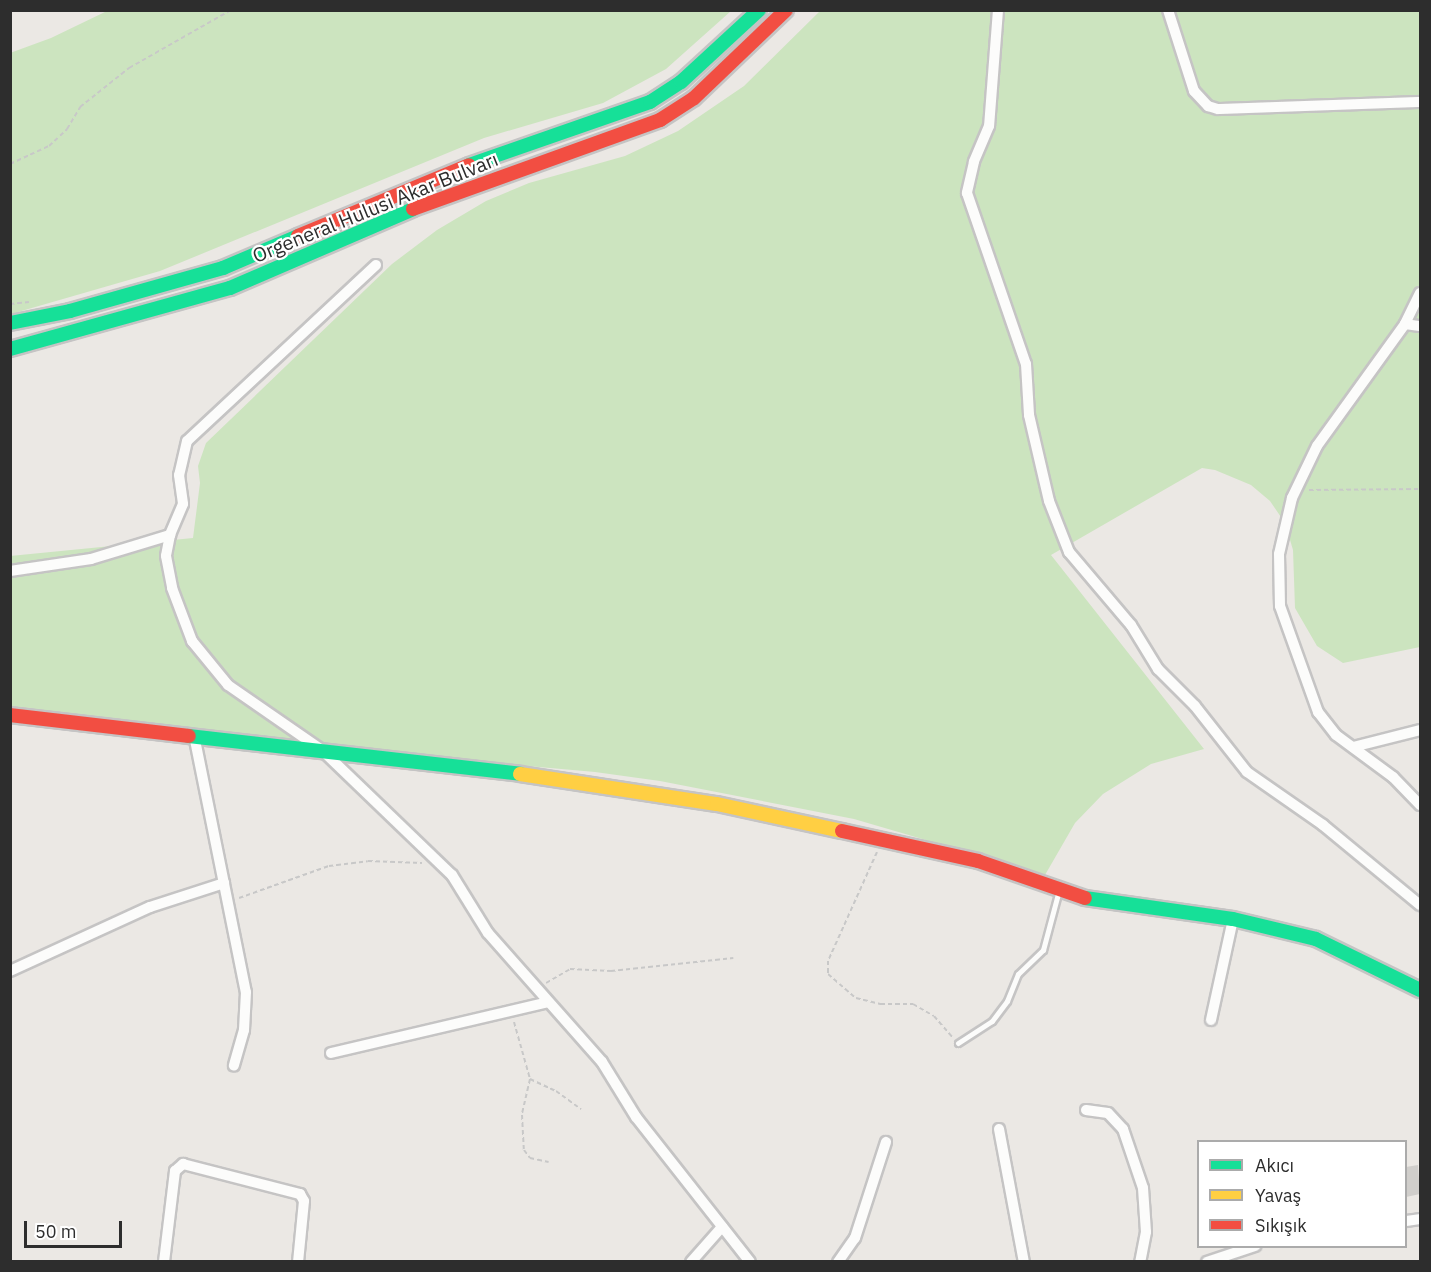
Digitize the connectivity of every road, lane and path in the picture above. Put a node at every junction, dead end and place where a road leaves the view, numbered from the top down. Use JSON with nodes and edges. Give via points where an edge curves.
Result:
{"nodes":[{"id":1,"x":231,"y":10,"type":"edge"},
{"id":2,"x":759,"y":10,"type":"edge"},
{"id":3,"x":786,"y":10,"type":"edge"},
{"id":4,"x":998,"y":10,"type":"edge"},
{"id":5,"x":1168,"y":10,"type":"edge"},
{"id":6,"x":1420,"y":102,"type":"edge"},
{"id":7,"x":10,"y":164,"type":"edge"},
{"id":8,"x":376,"y":265,"type":"dead end"},
{"id":9,"x":1420,"y":293,"type":"edge"},
{"id":10,"x":10,"y":323,"type":"edge"},
{"id":11,"x":1405,"y":324,"type":"junction"},
{"id":12,"x":1420,"y":326,"type":"edge"},
{"id":13,"x":10,"y":349,"type":"edge"},
{"id":14,"x":1420,"y":489,"type":"edge"},
{"id":15,"x":1296,"y":490,"type":"junction"},
{"id":16,"x":170,"y":534,"type":"junction"},
{"id":17,"x":10,"y":571,"type":"edge"},
{"id":18,"x":10,"y":715,"type":"edge"},
{"id":19,"x":1420,"y":730,"type":"edge"},
{"id":20,"x":194,"y":735,"type":"junction"},
{"id":21,"x":1353,"y":747,"type":"junction"},
{"id":22,"x":322,"y":750,"type":"junction"},
{"id":23,"x":1420,"y":805,"type":"edge"},
{"id":24,"x":884,"y":838,"type":"junction"},
{"id":25,"x":442,"y":867,"type":"junction"},
{"id":26,"x":224,"y":883,"type":"junction"},
{"id":27,"x":1059,"y":889,"type":"junction"},
{"id":28,"x":227,"y":902,"type":"junction"},
{"id":29,"x":1420,"y":904,"type":"edge"},
{"id":30,"x":1233,"y":919,"type":"junction"},
{"id":31,"x":733,"y":958,"type":"dead end"},
{"id":32,"x":10,"y":971,"type":"edge"},
{"id":33,"x":1420,"y":990,"type":"edge"},
{"id":34,"x":539,"y":992,"type":"junction"},
{"id":35,"x":548,"y":1002,"type":"junction"},
{"id":36,"x":511,"y":1011,"type":"junction"},
{"id":37,"x":1211,"y":1020,"type":"dead end"},
{"id":38,"x":958,"y":1043,"type":"joint"},
{"id":39,"x":331,"y":1053,"type":"dead end"},
{"id":40,"x":234,"y":1066,"type":"dead end"},
{"id":41,"x":530,"y":1079,"type":"junction"},
{"id":42,"x":581,"y":1109,"type":"dead end"},
{"id":43,"x":1086,"y":1110,"type":"dead end"},
{"id":44,"x":999,"y":1129,"type":"dead end"},
{"id":45,"x":886,"y":1142,"type":"dead end"},
{"id":46,"x":549,"y":1162,"type":"dead end"},
{"id":47,"x":722,"y":1227,"type":"junction"},
{"id":48,"x":1249,"y":1248,"type":"edge"},
{"id":49,"x":164,"y":1262,"type":"edge"},
{"id":50,"x":298,"y":1262,"type":"edge"},
{"id":51,"x":691,"y":1262,"type":"edge"},
{"id":52,"x":750,"y":1262,"type":"edge"},
{"id":53,"x":838,"y":1262,"type":"edge"},
{"id":54,"x":1024,"y":1262,"type":"edge"},
{"id":55,"x":1140,"y":1262,"type":"edge"},
{"id":56,"x":1207,"y":1262,"type":"edge"}],
"edges":[{"from":1,"to":7,"type":"path","via":[[129,69],[80,107],[67,129],[49,146]]},
{"from":2,"to":10,"type":"main road","name":"Orgeneral Hulusi Akar Bulvarı","via":[[681,82],[651,102],[451,171],[223,268],[70,311]]},
{"from":3,"to":13,"type":"main road","name":"Orgeneral Hulusi Akar Bulvarı","via":[[694,98],[660,120],[458,190],[230,288]]},
{"from":4,"to":29,"type":"street","via":[[989,126],[974,162],[967,193],[1026,364],[1029,415],[1049,501],[1069,552],[1131,625],[1158,669],[1195,706],[1247,772],[1323,825]]},
{"from":5,"to":6,"type":"street","via":[[1194,91],[1208,106],[1218,109]]},
{"from":8,"to":16,"type":"street","via":[[187,441],[178,475],[183,504]]},
{"from":9,"to":11,"type":"street"},
{"from":11,"to":12,"type":"street"},
{"from":11,"to":15,"type":"street","via":[[1317,446]]},
{"from":14,"to":15,"type":"path"},
{"from":15,"to":21,"type":"street","via":[[1279,554],[1280,606],[1318,712],[1336,735]]},
{"from":16,"to":17,"type":"street","via":[[91,559]]},
{"from":16,"to":22,"type":"street","via":[[166,556],[172,588],[192,641],[228,685]]},
{"from":18,"to":20,"type":"main road"},
{"from":19,"to":21,"type":"street"},
{"from":20,"to":22,"type":"main road"},
{"from":20,"to":26,"type":"street"},
{"from":21,"to":23,"type":"street","via":[[1393,777]]},
{"from":22,"to":24,"type":"main road","via":[[586,782]]},
{"from":22,"to":25,"type":"street"},
{"from":24,"to":27,"type":"main road","via":[[978,861]]},
{"from":24,"to":38,"type":"path","via":[[828,962],[828,974],[856,998],[880,1005],[913,1004],[934,1016]]},
{"from":25,"to":28,"type":"path","via":[[405,861],[348,863],[309,871]]},
{"from":25,"to":34,"type":"street","via":[[488,933]]},
{"from":26,"to":28,"type":"street"},
{"from":26,"to":32,"type":"street","via":[[150,907]]},
{"from":27,"to":30,"type":"main road","via":[[1093,901]]},
{"from":27,"to":38,"type":"lane","via":[[1043,950],[1018,974],[1007,1001],[992,1021]]},
{"from":28,"to":40,"type":"street","via":[[246,992],[244,1030]]},
{"from":30,"to":33,"type":"main road","via":[[1316,939]]},
{"from":30,"to":37,"type":"street"},
{"from":31,"to":34,"type":"path","via":[[611,971],[570,969],[550,978]]},
{"from":34,"to":35,"type":"street"},
{"from":35,"to":36,"type":"street"},
{"from":35,"to":47,"type":"street","via":[[602,1062],[636,1117]]},
{"from":36,"to":39,"type":"street"},
{"from":36,"to":41,"type":"path"},
{"from":41,"to":42,"type":"path"},
{"from":41,"to":46,"type":"path","via":[[522,1115],[524,1150],[530,1158]]},
{"from":43,"to":55,"type":"street","via":[[1108,1113],[1123,1129],[1143,1188],[1146,1232]]},
{"from":44,"to":54,"type":"street"},
{"from":45,"to":53,"type":"street","via":[[855,1238]]},
{"from":47,"to":51,"type":"street"},
{"from":47,"to":52,"type":"street"},
{"from":48,"to":56,"type":"street"},
{"from":49,"to":50,"type":"street","via":[[175,1171],[183,1164],[300,1194],[304,1200]]}]}
